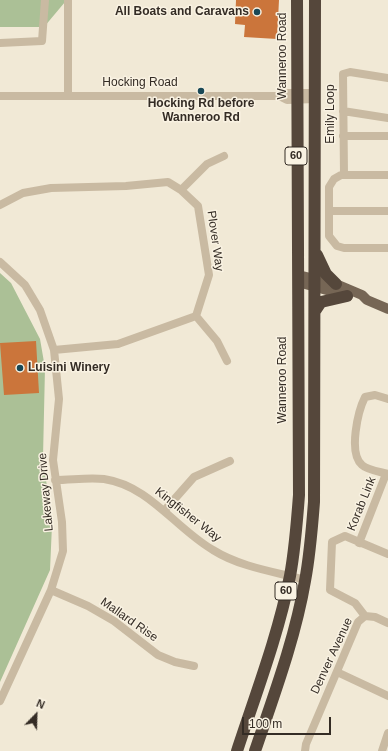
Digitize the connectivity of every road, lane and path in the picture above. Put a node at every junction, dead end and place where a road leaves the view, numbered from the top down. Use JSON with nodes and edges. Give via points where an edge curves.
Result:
{"nodes":[{"id":1,"x":45,"y":0,"type":"edge"},
{"id":2,"x":68,"y":0,"type":"edge"},
{"id":3,"x":297,"y":0,"type":"edge"},
{"id":4,"x":315,"y":0,"type":"edge"},
{"id":5,"x":0,"y":43,"type":"edge"},
{"id":6,"x":388,"y":78,"type":"edge"},
{"id":7,"x":0,"y":96,"type":"edge"},
{"id":8,"x":68,"y":96,"type":"junction"},
{"id":9,"x":315,"y":96,"type":"junction"},
{"id":10,"x":298,"y":97,"type":"junction"},
{"id":11,"x":343,"y":111,"type":"junction"},
{"id":12,"x":388,"y":118,"type":"edge"},
{"id":13,"x":343,"y":136,"type":"junction"},
{"id":14,"x":388,"y":136,"type":"edge"},
{"id":15,"x":224,"y":156,"type":"dead end"},
{"id":16,"x":344,"y":175,"type":"junction"},
{"id":17,"x":388,"y":175,"type":"edge"},
{"id":18,"x":182,"y":190,"type":"junction"},
{"id":19,"x":0,"y":205,"type":"edge"},
{"id":20,"x":329,"y":211,"type":"junction"},
{"id":21,"x":388,"y":211,"type":"edge"},
{"id":22,"x":388,"y":248,"type":"edge"},
{"id":23,"x":315,"y":250,"type":"junction"},
{"id":24,"x":0,"y":262,"type":"edge"},
{"id":25,"x":298,"y":278,"type":"junction"},
{"id":26,"x":316,"y":283,"type":"junction"},
{"id":27,"x":336,"y":284,"type":"junction"},
{"id":28,"x":347,"y":296,"type":"junction"},
{"id":29,"x":367,"y":300,"type":"junction"},
{"id":30,"x":388,"y":309,"type":"edge"},
{"id":31,"x":316,"y":312,"type":"junction"},
{"id":32,"x":196,"y":316,"type":"junction"},
{"id":33,"x":54,"y":350,"type":"junction"},
{"id":34,"x":227,"y":361,"type":"dead end"},
{"id":35,"x":388,"y":399,"type":"edge"},
{"id":36,"x":230,"y":461,"type":"dead end"},
{"id":37,"x":387,"y":474,"type":"edge"},
{"id":38,"x":56,"y":480,"type":"junction"},
{"id":39,"x":164,"y":511,"type":"junction"},
{"id":40,"x":359,"y":543,"type":"junction"},
{"id":41,"x":388,"y":554,"type":"edge"},
{"id":42,"x":290,"y":576,"type":"junction"},
{"id":43,"x":306,"y":580,"type":"junction"},
{"id":44,"x":51,"y":590,"type":"junction"},
{"id":45,"x":365,"y":616,"type":"junction"},
{"id":46,"x":388,"y":623,"type":"edge"},
{"id":47,"x":194,"y":666,"type":"dead end"},
{"id":48,"x":338,"y":672,"type":"junction"},
{"id":49,"x":388,"y":696,"type":"edge"},
{"id":50,"x":0,"y":701,"type":"edge"},
{"id":51,"x":388,"y":733,"type":"edge"},
{"id":52,"x":237,"y":751,"type":"edge"},
{"id":53,"x":255,"y":751,"type":"edge"},
{"id":54,"x":305,"y":751,"type":"edge"},
{"id":55,"x":382,"y":751,"type":"edge"}],
"edges":[{"from":1,"to":5,"type":"street","via":[[42,41]]},
{"from":2,"to":8,"type":"street"},
{"from":3,"to":10,"type":"highway","name":"Wanneroo Road","number":"60"},
{"from":4,"to":9,"type":"highway","number":"60"},
{"from":6,"to":11,"type":"street","name":"Emily Loop","via":[[350,72],[343,74]]},
{"from":7,"to":8,"type":"street","name":"Hocking Road"},
{"from":8,"to":10,"type":"street","name":"Hocking Road","via":[[279,96],[287,100]]},
{"from":9,"to":10,"type":"street","name":"Hocking Road"},
{"from":9,"to":23,"type":"highway","number":"60"},
{"from":10,"to":25,"type":"highway","name":"Wanneroo Road","number":"60"},
{"from":11,"to":12,"type":"street"},
{"from":11,"to":13,"type":"street","name":"Emily Loop"},
{"from":13,"to":14,"type":"street"},
{"from":13,"to":16,"type":"street","name":"Emily Loop"},
{"from":15,"to":18,"type":"street","via":[[207,164]]},
{"from":16,"to":17,"type":"street"},
{"from":16,"to":20,"type":"street","via":[[330,183]]},
{"from":18,"to":19,"type":"street","name":"Plover Way","via":[[168,182],[51,188],[23,193]]},
{"from":18,"to":32,"type":"street","name":"Plover Way","via":[[198,206],[209,275]]},
{"from":20,"to":21,"type":"street"},
{"from":20,"to":22,"type":"street","via":[[329,236],[337,246]]},
{"from":23,"to":26,"type":"highway","number":"60"},
{"from":23,"to":27,"type":"highway","via":[[326,274]]},
{"from":24,"to":33,"type":"street","name":"Lakeway Drive","via":[[25,285],[40,310]]},
{"from":25,"to":26,"type":"main road"},
{"from":25,"to":42,"type":"highway","name":"Wanneroo Road","number":"60","via":[[298,495],[296,536]]},
{"from":26,"to":27,"type":"main road"},
{"from":26,"to":28,"type":"main road"},
{"from":26,"to":31,"type":"highway","number":"60"},
{"from":27,"to":29,"type":"main road","via":[[362,295]]},
{"from":28,"to":29,"type":"main road","via":[[361,301]]},
{"from":28,"to":31,"type":"highway","via":[[321,302]]},
{"from":29,"to":30,"type":"main road"},
{"from":31,"to":43,"type":"highway","number":"60","via":[[314,502]]},
{"from":32,"to":33,"type":"street","via":[[118,344]]},
{"from":32,"to":34,"type":"street","via":[[217,341]]},
{"from":33,"to":38,"type":"street","name":"Lakeway Drive","via":[[59,399],[53,460]]},
{"from":35,"to":37,"type":"street","via":[[375,395],[365,397],[361,405],[354,444],[362,466]]},
{"from":36,"to":39,"type":"street","via":[[194,477]]},
{"from":37,"to":40,"type":"street","name":"Korab Link"},
{"from":38,"to":39,"type":"street","name":"Kingfisher Way","via":[[103,479],[120,483],[142,493]]},
{"from":38,"to":44,"type":"street","name":"Lakeway Drive","via":[[62,522],[62,551]]},
{"from":39,"to":42,"type":"street","name":"Kingfisher Way","via":[[187,532],[214,551],[237,561]]},
{"from":40,"to":41,"type":"street"},
{"from":40,"to":45,"type":"street","via":[[345,536],[332,542],[330,590],[355,603]]},
{"from":42,"to":43,"type":"street","name":"Kingfisher Way"},
{"from":42,"to":52,"type":"highway","name":"Wanneroo Road","number":"60","via":[[270,652]]},
{"from":43,"to":53,"type":"highway","number":"60","via":[[289,651]]},
{"from":44,"to":47,"type":"street","name":"Mallard Rise","via":[[114,621],[158,655]]},
{"from":44,"to":50,"type":"street","name":"Lakeway Drive"},
{"from":45,"to":46,"type":"street","name":"Denver Avenue"},
{"from":45,"to":48,"type":"street","name":"Denver Avenue","via":[[358,622]]},
{"from":48,"to":49,"type":"street"},
{"from":48,"to":54,"type":"street","name":"Denver Avenue"},
{"from":51,"to":55,"type":"street"}]}
